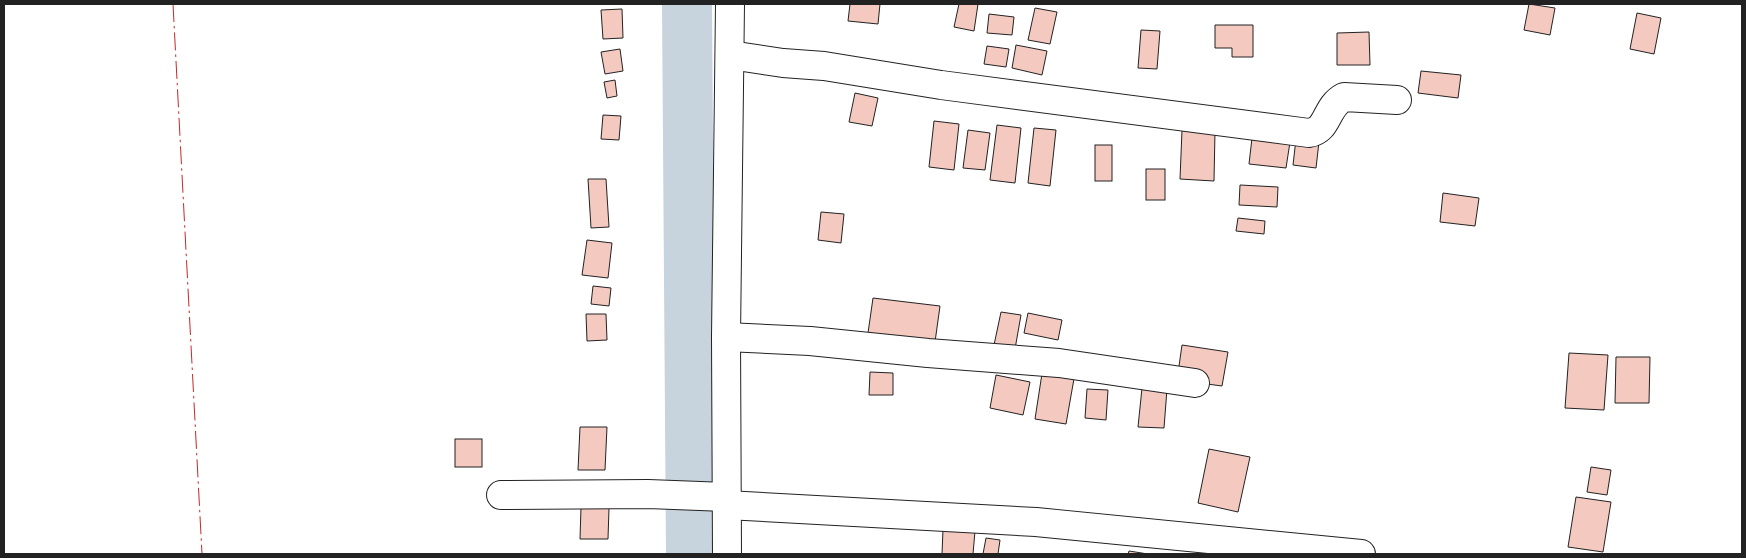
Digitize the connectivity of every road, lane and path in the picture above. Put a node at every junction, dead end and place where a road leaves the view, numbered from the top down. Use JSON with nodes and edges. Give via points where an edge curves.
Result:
{"nodes":[{"id":1,"x":730,"y":4,"type":"edge"},
{"id":2,"x":730,"y":55,"type":"junction"},
{"id":3,"x":1397,"y":100,"type":"dead end"},
{"id":4,"x":726,"y":337,"type":"junction"},
{"id":5,"x":1195,"y":383,"type":"dead end"},
{"id":6,"x":501,"y":495,"type":"dead end"},
{"id":7,"x":723,"y":499,"type":"junction"},
{"id":8,"x":727,"y":554,"type":"edge"},
{"id":9,"x":1361,"y":554,"type":"edge"}],
"edges":[{"from":1,"to":2,"type":"street"},
{"from":2,"to":3,"type":"street","via":[[1309,133],[1322,126],[1337,101],[1344,97]]},
{"from":2,"to":4,"type":"street"},
{"from":4,"to":5,"type":"street","via":[[810,341],[1059,363]]},
{"from":4,"to":7,"type":"street"},
{"from":6,"to":7,"type":"street","via":[[648,494]]},
{"from":7,"to":8,"type":"street"},
{"from":7,"to":9,"type":"street","via":[[767,507],[1036,522]]}]}
